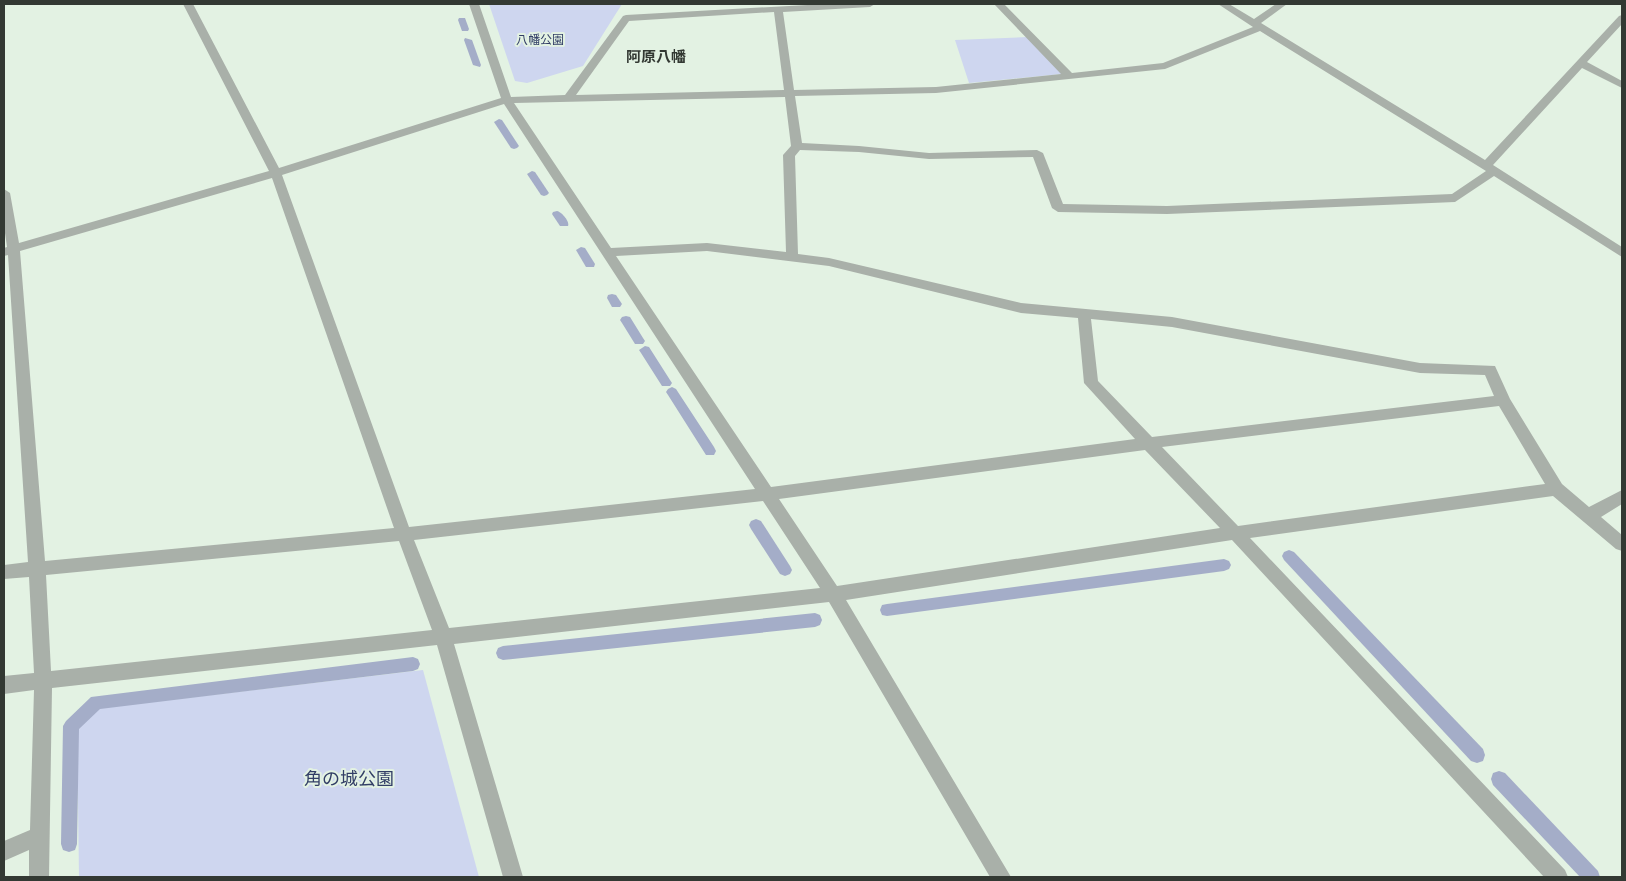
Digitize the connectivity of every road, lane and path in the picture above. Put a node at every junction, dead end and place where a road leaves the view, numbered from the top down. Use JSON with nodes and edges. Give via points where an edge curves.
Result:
{"nodes":[{"id":1,"x":188,"y":4,"type":"edge"},
{"id":2,"x":474,"y":4,"type":"edge"},
{"id":3,"x":644,"y":4,"type":"edge"},
{"id":4,"x":870,"y":4,"type":"edge"},
{"id":5,"x":999,"y":4,"type":"edge"},
{"id":6,"x":1223,"y":4,"type":"edge"},
{"id":7,"x":1282,"y":4,"type":"edge"},
{"id":8,"x":783,"y":8,"type":"edge"},
{"id":9,"x":648,"y":17,"type":"junction"},
{"id":10,"x":1622,"y":18,"type":"edge"},
{"id":11,"x":1258,"y":25,"type":"junction"},
{"id":12,"x":1581,"y":63,"type":"junction"},
{"id":13,"x":1070,"y":76,"type":"junction"},
{"id":14,"x":1622,"y":84,"type":"edge"},
{"id":15,"x":789,"y":93,"type":"junction"},
{"id":16,"x":569,"y":98,"type":"junction"},
{"id":17,"x":507,"y":100,"type":"junction"},
{"id":18,"x":797,"y":146,"type":"junction"},
{"id":19,"x":1490,"y":168,"type":"junction"},
{"id":20,"x":276,"y":173,"type":"junction"},
{"id":21,"x":4,"y":193,"type":"edge"},
{"id":22,"x":9,"y":250,"type":"edge"},
{"id":23,"x":608,"y":252,"type":"junction"},
{"id":24,"x":1622,"y":253,"type":"edge"},
{"id":25,"x":792,"y":257,"type":"junction"},
{"id":26,"x":1084,"y":314,"type":"junction"},
{"id":27,"x":1504,"y":400,"type":"junction"},
{"id":28,"x":1150,"y":443,"type":"junction"},
{"id":29,"x":1556,"y":489,"type":"junction"},
{"id":30,"x":767,"y":494,"type":"junction"},
{"id":31,"x":1622,"y":496,"type":"edge"},
{"id":32,"x":1588,"y":516,"type":"junction"},
{"id":33,"x":1235,"y":533,"type":"junction"},
{"id":34,"x":404,"y":534,"type":"junction"},
{"id":35,"x":1622,"y":544,"type":"edge"},
{"id":36,"x":37,"y":568,"type":"junction"},
{"id":37,"x":4,"y":572,"type":"edge"},
{"id":38,"x":833,"y":594,"type":"junction"},
{"id":39,"x":444,"y":638,"type":"junction"},
{"id":40,"x":43,"y":682,"type":"junction"},
{"id":41,"x":4,"y":685,"type":"edge"},
{"id":42,"x":40,"y":836,"type":"junction"},
{"id":43,"x":4,"y":852,"type":"edge"},
{"id":44,"x":39,"y":877,"type":"edge"},
{"id":45,"x":513,"y":877,"type":"edge"},
{"id":46,"x":1001,"y":877,"type":"edge"},
{"id":47,"x":1558,"y":877,"type":"edge"}],
"edges":[{"from":1,"to":20,"type":"street"},
{"from":2,"to":17,"type":"street"},
{"from":3,"to":9,"type":"street"},
{"from":4,"to":8,"type":"street"},
{"from":5,"to":13,"type":"street"},
{"from":6,"to":11,"type":"street"},
{"from":7,"to":11,"type":"street"},
{"from":8,"to":9,"type":"street"},
{"from":8,"to":15,"type":"street"},
{"from":9,"to":16,"type":"street","via":[[626,18]]},
{"from":10,"to":12,"type":"street"},
{"from":11,"to":13,"type":"street","via":[[1165,66]]},
{"from":11,"to":19,"type":"street"},
{"from":12,"to":14,"type":"street"},
{"from":12,"to":19,"type":"street"},
{"from":13,"to":15,"type":"street","via":[[936,90]]},
{"from":15,"to":16,"type":"street"},
{"from":15,"to":18,"type":"street"},
{"from":16,"to":17,"type":"street"},
{"from":17,"to":20,"type":"street"},
{"from":17,"to":23,"type":"street"},
{"from":18,"to":19,"type":"street","via":[[929,156],[1037,153],[1058,208],[1167,210],[1455,198]]},
{"from":18,"to":25,"type":"street","via":[[789,155]]},
{"from":19,"to":24,"type":"street"},
{"from":20,"to":22,"type":"street"},
{"from":20,"to":34,"type":"street"},
{"from":21,"to":22,"type":"street"},
{"from":22,"to":36,"type":"street"},
{"from":23,"to":25,"type":"street","via":[[707,247]]},
{"from":23,"to":30,"type":"street"},
{"from":25,"to":26,"type":"street","via":[[829,262],[1022,308]]},
{"from":26,"to":27,"type":"street","via":[[1172,322],[1420,368],[1490,370]]},
{"from":26,"to":28,"type":"street","via":[[1091,383]]},
{"from":27,"to":28,"type":"street"},
{"from":27,"to":29,"type":"street"},
{"from":28,"to":30,"type":"street"},
{"from":28,"to":33,"type":"street"},
{"from":29,"to":32,"type":"street"},
{"from":29,"to":33,"type":"street"},
{"from":30,"to":34,"type":"street"},
{"from":30,"to":38,"type":"street"},
{"from":31,"to":32,"type":"street"},
{"from":32,"to":35,"type":"street"},
{"from":33,"to":38,"type":"street"},
{"from":33,"to":47,"type":"street"},
{"from":34,"to":36,"type":"street"},
{"from":34,"to":39,"type":"street"},
{"from":36,"to":37,"type":"street"},
{"from":36,"to":40,"type":"street"},
{"from":38,"to":39,"type":"street"},
{"from":38,"to":46,"type":"street"},
{"from":39,"to":40,"type":"street"},
{"from":39,"to":45,"type":"street"},
{"from":40,"to":41,"type":"street"},
{"from":40,"to":42,"type":"street"},
{"from":42,"to":43,"type":"street"},
{"from":42,"to":44,"type":"street"}]}
